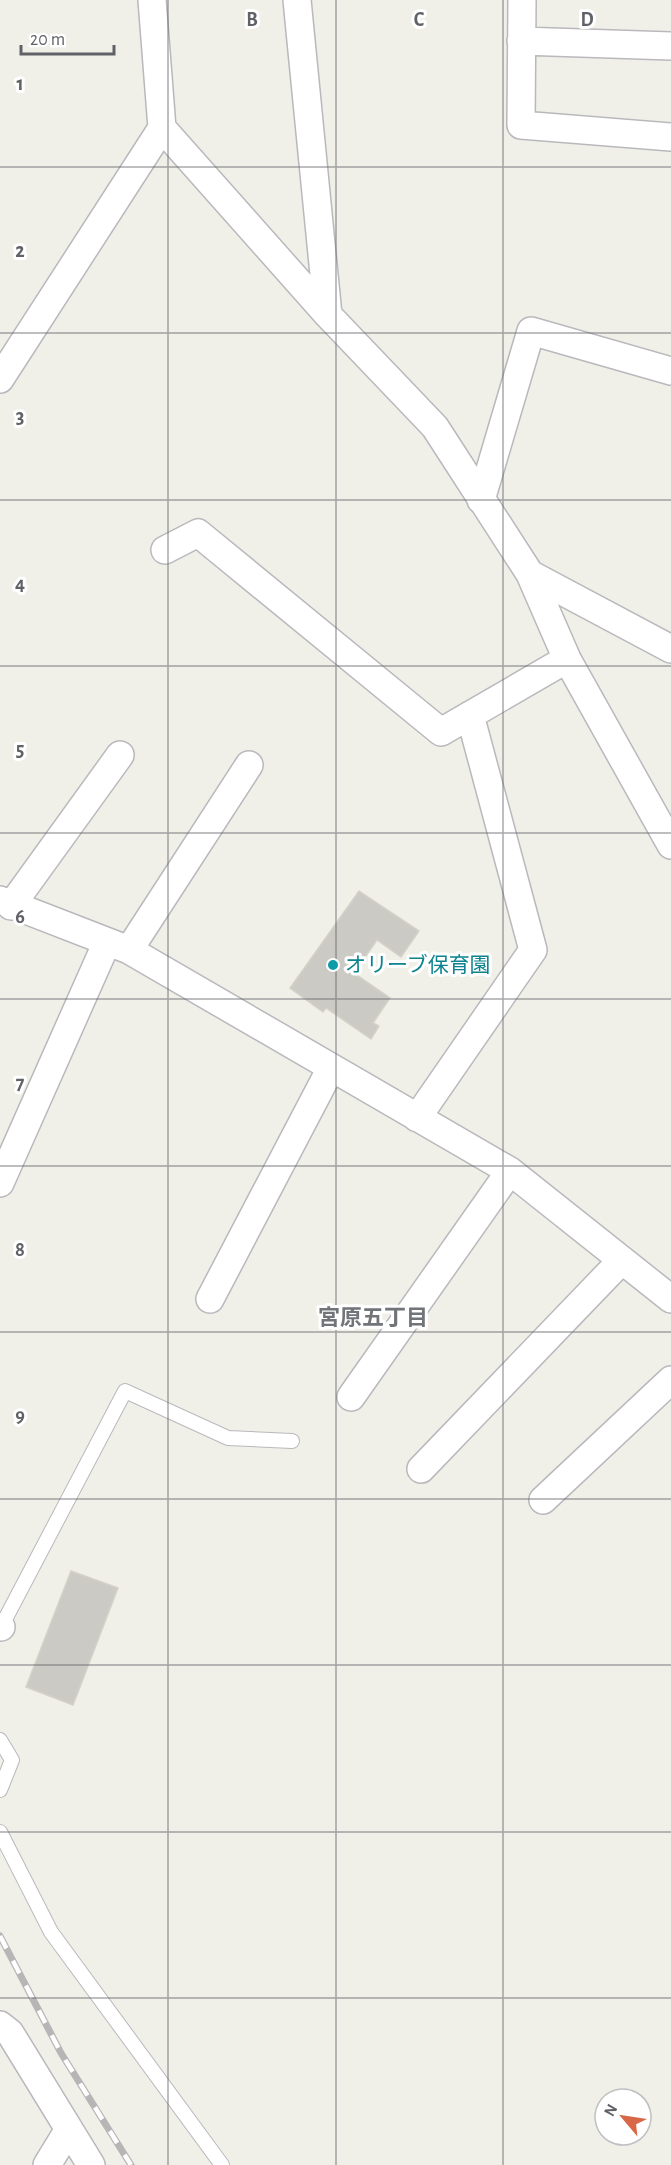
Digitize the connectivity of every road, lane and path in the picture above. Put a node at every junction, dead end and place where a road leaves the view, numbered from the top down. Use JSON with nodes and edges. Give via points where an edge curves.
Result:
{"nodes":[{"id":1,"x":152,"y":0,"type":"edge"},
{"id":2,"x":297,"y":0,"type":"edge"},
{"id":3,"x":522,"y":0,"type":"edge"},
{"id":4,"x":521,"y":41,"type":"junction"},
{"id":5,"x":671,"y":46,"type":"edge"},
{"id":6,"x":162,"y":128,"type":"junction"},
{"id":7,"x":671,"y":137,"type":"edge"},
{"id":8,"x":328,"y":315,"type":"junction"},
{"id":9,"x":671,"y":372,"type":"edge"},
{"id":10,"x":0,"y":379,"type":"edge"},
{"id":11,"x":481,"y":500,"type":"junction"},
{"id":12,"x":165,"y":550,"type":"dead end"},
{"id":13,"x":530,"y":574,"type":"junction"},
{"id":14,"x":671,"y":649,"type":"edge"},
{"id":15,"x":567,"y":659,"type":"junction"},
{"id":16,"x":470,"y":715,"type":"junction"},
{"id":17,"x":120,"y":755,"type":"dead end"},
{"id":18,"x":249,"y":765,"type":"dead end"},
{"id":19,"x":671,"y":845,"type":"edge"},
{"id":20,"x":6,"y":903,"type":"edge"},
{"id":21,"x":118,"y":946,"type":"junction"},
{"id":22,"x":331,"y":1068,"type":"junction"},
{"id":23,"x":417,"y":1118,"type":"junction"},
{"id":24,"x":510,"y":1171,"type":"junction"},
{"id":25,"x":0,"y":1183,"type":"edge"},
{"id":26,"x":622,"y":1260,"type":"junction"},
{"id":27,"x":210,"y":1299,"type":"dead end"},
{"id":28,"x":671,"y":1299,"type":"edge"},
{"id":29,"x":671,"y":1380,"type":"edge"},
{"id":30,"x":351,"y":1397,"type":"dead end"},
{"id":31,"x":292,"y":1441,"type":"dead end"},
{"id":32,"x":421,"y":1469,"type":"dead end"},
{"id":33,"x":543,"y":1500,"type":"dead end"},
{"id":34,"x":0,"y":1628,"type":"edge"},
{"id":35,"x":0,"y":1740,"type":"edge"},
{"id":36,"x":0,"y":1790,"type":"edge"},
{"id":37,"x":0,"y":1832,"type":"edge"},
{"id":38,"x":0,"y":2025,"type":"edge"},
{"id":39,"x":69,"y":2128,"type":"junction"},
{"id":40,"x":47,"y":2165,"type":"edge"},
{"id":41,"x":91,"y":2165,"type":"edge"},
{"id":42,"x":222,"y":2165,"type":"edge"}],
"edges":[{"from":1,"to":6,"type":"street"},
{"from":2,"to":8,"type":"street"},
{"from":3,"to":4,"type":"street"},
{"from":4,"to":5,"type":"street"},
{"from":4,"to":7,"type":"street","via":[[521,125]]},
{"from":6,"to":8,"type":"street"},
{"from":6,"to":10,"type":"street"},
{"from":8,"to":11,"type":"street","via":[[435,427]]},
{"from":9,"to":11,"type":"street","via":[[531,331]]},
{"from":11,"to":13,"type":"street"},
{"from":12,"to":16,"type":"street","via":[[198,533],[441,732]]},
{"from":13,"to":14,"type":"street"},
{"from":13,"to":15,"type":"street"},
{"from":15,"to":16,"type":"street"},
{"from":15,"to":19,"type":"street"},
{"from":16,"to":23,"type":"street","via":[[533,950]]},
{"from":17,"to":20,"type":"street"},
{"from":18,"to":21,"type":"street"},
{"from":20,"to":21,"type":"street"},
{"from":21,"to":22,"type":"street"},
{"from":21,"to":25,"type":"street"},
{"from":22,"to":23,"type":"street"},
{"from":22,"to":27,"type":"street"},
{"from":23,"to":24,"type":"street"},
{"from":24,"to":26,"type":"street"},
{"from":24,"to":30,"type":"street"},
{"from":26,"to":28,"type":"street"},
{"from":26,"to":32,"type":"street"},
{"from":29,"to":33,"type":"street"},
{"from":31,"to":34,"type":"lane","via":[[228,1437],[125,1391]]},
{"from":35,"to":36,"type":"lane","via":[[12,1760]]},
{"from":37,"to":42,"type":"lane","via":[[51,1932]]},
{"from":38,"to":39,"type":"street","via":[[10,2033]]},
{"from":39,"to":40,"type":"street"},
{"from":39,"to":41,"type":"street"}]}
